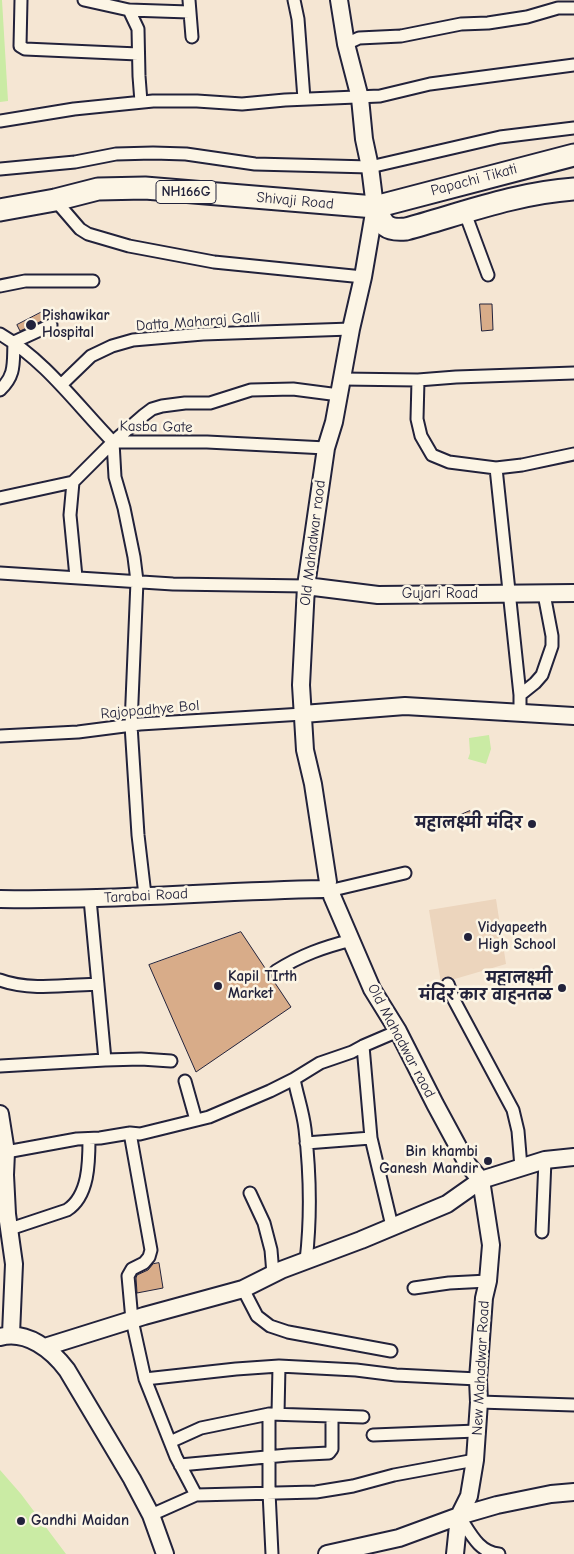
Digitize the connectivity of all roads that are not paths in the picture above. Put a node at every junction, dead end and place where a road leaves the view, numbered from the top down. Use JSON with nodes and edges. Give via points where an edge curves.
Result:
{"nodes":[{"id":1,"x":21,"y":0,"type":"edge"},
{"id":2,"x":84,"y":0,"type":"edge"},
{"id":3,"x":189,"y":0,"type":"edge"},
{"id":4,"x":294,"y":0,"type":"edge"},
{"id":5,"x":339,"y":0,"type":"edge"},
{"id":6,"x":574,"y":8,"type":"edge"},
{"id":7,"x":129,"y":10,"type":"junction"},
{"id":8,"x":189,"y":12,"type":"junction"},
{"id":9,"x":192,"y":37,"type":"dead end"},
{"id":10,"x":346,"y":44,"type":"junction"},
{"id":11,"x":138,"y":54,"type":"junction"},
{"id":12,"x":574,"y":65,"type":"edge"},
{"id":13,"x":360,"y":98,"type":"junction"},
{"id":14,"x":304,"y":99,"type":"junction"},
{"id":15,"x":141,"y":102,"type":"junction"},
{"id":16,"x":0,"y":121,"type":"edge"},
{"id":17,"x":574,"y":128,"type":"edge"},
{"id":18,"x":574,"y":155,"type":"edge"},
{"id":19,"x":370,"y":168,"type":"junction"},
{"id":20,"x":0,"y":169,"type":"edge"},
{"id":21,"x":574,"y":189,"type":"edge"},
{"id":22,"x":55,"y":200,"type":"junction"},
{"id":23,"x":374,"y":207,"type":"junction"},
{"id":24,"x":0,"y":210,"type":"edge"},
{"id":25,"x":465,"y":213,"type":"junction"},
{"id":26,"x":488,"y":275,"type":"dead end"},
{"id":27,"x":363,"y":277,"type":"junction"},
{"id":28,"x":93,"y":281,"type":"dead end"},
{"id":29,"x":0,"y":286,"type":"edge"},
{"id":30,"x":51,"y":324,"type":"dead end"},
{"id":31,"x":350,"y":329,"type":"junction"},
{"id":32,"x":5,"y":337,"type":"edge"},
{"id":33,"x":574,"y":373,"type":"edge"},
{"id":34,"x":342,"y":379,"type":"junction"},
{"id":35,"x":418,"y":380,"type":"junction"},
{"id":36,"x":62,"y":384,"type":"junction"},
{"id":37,"x":0,"y":390,"type":"edge"},
{"id":38,"x":339,"y":396,"type":"junction"},
{"id":39,"x":113,"y":442,"type":"junction"},
{"id":40,"x":326,"y":448,"type":"junction"},
{"id":41,"x":574,"y":454,"type":"edge"},
{"id":42,"x":496,"y":468,"type":"junction"},
{"id":43,"x":73,"y":482,"type":"junction"},
{"id":44,"x":0,"y":498,"type":"edge"},
{"id":45,"x":0,"y":573,"type":"edge"},
{"id":46,"x":76,"y":577,"type":"junction"},
{"id":47,"x":137,"y":580,"type":"junction"},
{"id":48,"x":306,"y":586,"type":"junction"},
{"id":49,"x":574,"y":593,"type":"edge"},
{"id":50,"x":510,"y":594,"type":"junction"},
{"id":51,"x":544,"y":594,"type":"junction"},
{"id":52,"x":520,"y":695,"type":"junction"},
{"id":53,"x":520,"y":712,"type":"junction"},
{"id":54,"x":303,"y":714,"type":"junction"},
{"id":55,"x":574,"y":716,"type":"edge"},
{"id":56,"x":131,"y":725,"type":"junction"},
{"id":57,"x":0,"y":736,"type":"edge"},
{"id":58,"x":405,"y":873,"type":"dead end"},
{"id":59,"x":330,"y":889,"type":"junction"},
{"id":60,"x":146,"y":895,"type":"junction"},
{"id":61,"x":0,"y":899,"type":"edge"},
{"id":62,"x":90,"y":899,"type":"junction"},
{"id":63,"x":352,"y":940,"type":"junction"},
{"id":64,"x":276,"y":971,"type":"dead end"},
{"id":65,"x":0,"y":980,"type":"edge"},
{"id":66,"x":98,"y":984,"type":"junction"},
{"id":67,"x":448,"y":984,"type":"dead end"},
{"id":68,"x":398,"y":1031,"type":"junction"},
{"id":69,"x":363,"y":1046,"type":"junction"},
{"id":70,"x":105,"y":1060,"type":"junction"},
{"id":71,"x":171,"y":1061,"type":"dead end"},
{"id":72,"x":0,"y":1066,"type":"edge"},
{"id":73,"x":294,"y":1079,"type":"junction"},
{"id":74,"x":185,"y":1080,"type":"dead end"},
{"id":75,"x":0,"y":1114,"type":"edge"},
{"id":76,"x":196,"y":1120,"type":"junction"},
{"id":77,"x":130,"y":1133,"type":"junction"},
{"id":78,"x":372,"y":1138,"type":"junction"},
{"id":79,"x":89,"y":1139,"type":"junction"},
{"id":80,"x":306,"y":1143,"type":"junction"},
{"id":81,"x":6,"y":1152,"type":"junction"},
{"id":82,"x":574,"y":1156,"type":"edge"},
{"id":83,"x":545,"y":1160,"type":"junction"},
{"id":84,"x":521,"y":1167,"type":"junction"},
{"id":85,"x":482,"y":1180,"type":"junction"},
{"id":86,"x":250,"y":1192,"type":"dead end"},
{"id":87,"x":5,"y":1216,"type":"edge"},
{"id":88,"x":392,"y":1226,"type":"junction"},
{"id":89,"x":542,"y":1232,"type":"dead end"},
{"id":90,"x":306,"y":1261,"type":"junction"},
{"id":91,"x":273,"y":1274,"type":"junction"},
{"id":92,"x":488,"y":1282,"type":"junction"},
{"id":93,"x":414,"y":1288,"type":"dead end"},
{"id":94,"x":243,"y":1289,"type":"junction"},
{"id":95,"x":132,"y":1320,"type":"junction"},
{"id":96,"x":5,"y":1336,"type":"edge"},
{"id":97,"x":45,"y":1347,"type":"junction"},
{"id":98,"x":391,"y":1351,"type":"dead end"},
{"id":99,"x":280,"y":1366,"type":"junction"},
{"id":100,"x":145,"y":1379,"type":"junction"},
{"id":101,"x":478,"y":1379,"type":"junction"},
{"id":102,"x":479,"y":1402,"type":"junction"},
{"id":103,"x":574,"y":1405,"type":"edge"},
{"id":104,"x":274,"y":1414,"type":"junction"},
{"id":105,"x":332,"y":1416,"type":"junction"},
{"id":106,"x":363,"y":1417,"type":"dead end"},
{"id":107,"x":477,"y":1431,"type":"junction"},
{"id":108,"x":373,"y":1435,"type":"dead end"},
{"id":109,"x":170,"y":1442,"type":"junction"},
{"id":110,"x":269,"y":1457,"type":"junction"},
{"id":111,"x":475,"y":1460,"type":"junction"},
{"id":112,"x":180,"y":1465,"type":"junction"},
{"id":113,"x":269,"y":1492,"type":"junction"},
{"id":114,"x":574,"y":1492,"type":"edge"},
{"id":115,"x":196,"y":1495,"type":"junction"},
{"id":116,"x":151,"y":1515,"type":"junction"},
{"id":117,"x":459,"y":1516,"type":"junction"},
{"id":118,"x":165,"y":1554,"type":"edge"},
{"id":119,"x":272,"y":1554,"type":"edge"},
{"id":120,"x":327,"y":1554,"type":"edge"},
{"id":121,"x":455,"y":1554,"type":"edge"},
{"id":122,"x":498,"y":1554,"type":"edge"}],
"edges":[{"from":1,"to":11,"type":"street","via":[[20,46],[25,49]]},
{"from":2,"to":7,"type":"street"},
{"from":3,"to":8,"type":"street"},
{"from":4,"to":14,"type":"street"},
{"from":5,"to":10,"type":"street","name":"Old Mahadwar raod"},
{"from":6,"to":10,"type":"street","via":[[558,8],[527,17],[461,24],[401,36],[359,38]]},
{"from":7,"to":8,"type":"street"},
{"from":7,"to":11,"type":"street","via":[[138,29]]},
{"from":8,"to":9,"type":"street"},
{"from":10,"to":13,"type":"street","name":"Old Mahadwar raod"},
{"from":11,"to":15,"type":"street"},
{"from":12,"to":13,"type":"street","via":[[430,84]]},
{"from":13,"to":14,"type":"street"},
{"from":13,"to":19,"type":"street","name":"Old Mahadwar raod"},
{"from":14,"to":15,"type":"street","via":[[242,104]]},
{"from":15,"to":16,"type":"street"},
{"from":17,"to":19,"type":"street","via":[[500,136]]},
{"from":18,"to":23,"type":"highway","name":"Papachi Tikati","number":"NH166G"},
{"from":19,"to":20,"type":"street","via":[[255,164],[186,154],[153,153],[116,154],[75,162]]},
{"from":19,"to":23,"type":"street","name":"Old Mahadwar raod"},
{"from":21,"to":25,"type":"highway","via":[[516,197]]},
{"from":22,"to":23,"type":"highway","name":"Shivaji Road","number":"NH166G","via":[[98,189],[145,188]]},
{"from":22,"to":24,"type":"highway","name":"Shivaji Road","number":"NH166G"},
{"from":22,"to":27,"type":"street","via":[[80,229],[128,246],[214,262]]},
{"from":23,"to":25,"type":"highway","via":[[383,225],[397,230]]},
{"from":23,"to":27,"type":"street","name":"Old Mahadwar raod"},
{"from":25,"to":26,"type":"street"},
{"from":27,"to":31,"type":"street","name":"Old Mahadwar raod"},
{"from":28,"to":29,"type":"street","via":[[25,281]]},
{"from":30,"to":32,"type":"street"},
{"from":31,"to":34,"type":"street","name":"Old Mahadwar raod"},
{"from":31,"to":36,"type":"street","name":"Datta Maharaj Galli","via":[[133,340],[91,356]]},
{"from":32,"to":36,"type":"street","name":"Kasba Gate"},
{"from":32,"to":37,"type":"street","via":[[12,373]]},
{"from":33,"to":35,"type":"street"},
{"from":34,"to":35,"type":"street"},
{"from":34,"to":38,"type":"street","name":"Old Mahadwar raod"},
{"from":35,"to":42,"type":"street","via":[[421,436],[432,455],[449,462]]},
{"from":36,"to":39,"type":"street","name":"Kasba Gate"},
{"from":38,"to":39,"type":"street","via":[[293,389],[251,390],[210,403],[172,403],[152,409]]},
{"from":38,"to":40,"type":"street","name":"Old Mahadwar raod"},
{"from":39,"to":40,"type":"street","name":"Kasba Gate","via":[[207,442]]},
{"from":39,"to":43,"type":"street"},
{"from":39,"to":47,"type":"street","via":[[115,477]]},
{"from":40,"to":48,"type":"street","name":"Old Mahadwar raod"},
{"from":41,"to":42,"type":"street"},
{"from":42,"to":50,"type":"street"},
{"from":43,"to":44,"type":"street"},
{"from":43,"to":46,"type":"street","via":[[70,515]]},
{"from":45,"to":46,"type":"street"},
{"from":46,"to":47,"type":"street"},
{"from":47,"to":48,"type":"street","via":[[173,584]]},
{"from":47,"to":56,"type":"street"},
{"from":48,"to":50,"type":"street","name":"Gujari Road","via":[[378,595]]},
{"from":48,"to":54,"type":"street","name":"Old Mahadwar raod","via":[[301,685]]},
{"from":49,"to":51,"type":"street","name":"Gujari Road"},
{"from":50,"to":51,"type":"street","name":"Gujari Road"},
{"from":50,"to":52,"type":"street"},
{"from":51,"to":52,"type":"street","via":[[552,646],[542,674]]},
{"from":52,"to":53,"type":"street"},
{"from":53,"to":54,"type":"street","via":[[405,706]]},
{"from":53,"to":55,"type":"street"},
{"from":54,"to":56,"type":"street","name":"Rajopadhye Bol"},
{"from":54,"to":59,"type":"street","name":"Old Mahadwar raod","via":[[305,750]]},
{"from":56,"to":57,"type":"street","name":"Rajopadhye Bol","via":[[78,732]]},
{"from":56,"to":60,"type":"street","via":[[138,835]]},
{"from":58,"to":59,"type":"street"},
{"from":59,"to":60,"type":"street","name":"Tarabai Road"},
{"from":59,"to":63,"type":"street","name":"Old Mahadwar raod"},
{"from":60,"to":62,"type":"street","name":"Tarabai Road"},
{"from":61,"to":62,"type":"street","name":"Tarabai Road"},
{"from":62,"to":66,"type":"street"},
{"from":63,"to":64,"type":"street","via":[[322,947]]},
{"from":63,"to":68,"type":"street","name":"Old Mahadwar raod","via":[[372,989]]},
{"from":65,"to":66,"type":"street","via":[[40,986]]},
{"from":66,"to":70,"type":"street"},
{"from":67,"to":84,"type":"street","via":[[513,1110]]},
{"from":68,"to":69,"type":"street"},
{"from":68,"to":85,"type":"street","name":"Old Mahadwar raod","via":[[468,1165]]},
{"from":69,"to":73,"type":"street","via":[[320,1063]]},
{"from":69,"to":78,"type":"street"},
{"from":70,"to":71,"type":"street","via":[[141,1058]]},
{"from":70,"to":72,"type":"street"},
{"from":73,"to":76,"type":"street"},
{"from":73,"to":80,"type":"street"},
{"from":74,"to":76,"type":"street"},
{"from":75,"to":81,"type":"street"},
{"from":76,"to":77,"type":"street","via":[[140,1134]]},
{"from":77,"to":79,"type":"street"},
{"from":77,"to":95,"type":"street","via":[[150,1250],[144,1263],[132,1269],[128,1276]]},
{"from":78,"to":80,"type":"street"},
{"from":78,"to":88,"type":"street"},
{"from":79,"to":81,"type":"street"},
{"from":79,"to":87,"type":"street","via":[[87,1178],[75,1205],[67,1210]]},
{"from":80,"to":90,"type":"street"},
{"from":81,"to":87,"type":"street"},
{"from":82,"to":83,"type":"street"},
{"from":83,"to":84,"type":"street"},
{"from":83,"to":89,"type":"street"},
{"from":84,"to":85,"type":"street"},
{"from":85,"to":88,"type":"street","via":[[447,1204]]},
{"from":85,"to":92,"type":"street","name":"New Mahadwar Road","via":[[491,1245]]},
{"from":86,"to":91,"type":"street","via":[[264,1223]]},
{"from":87,"to":96,"type":"street","via":[[14,1264]]},
{"from":88,"to":90,"type":"street"},
{"from":90,"to":91,"type":"street"},
{"from":91,"to":94,"type":"street"},
{"from":92,"to":93,"type":"street"},
{"from":92,"to":101,"type":"street","name":"New Mahadwar Road"},
{"from":94,"to":95,"type":"street"},
{"from":94,"to":98,"type":"street","via":[[257,1316],[270,1326]]},
{"from":95,"to":97,"type":"street"},
{"from":95,"to":100,"type":"street"},
{"from":96,"to":97,"type":"street","via":[[28,1339]]},
{"from":97,"to":116,"type":"street","via":[[67,1370]]},
{"from":99,"to":100,"type":"street"},
{"from":99,"to":101,"type":"street"},
{"from":99,"to":104,"type":"street"},
{"from":100,"to":109,"type":"street"},
{"from":101,"to":102,"type":"street","name":"New Mahadwar Road"},
{"from":102,"to":103,"type":"street"},
{"from":102,"to":107,"type":"street","name":"New Mahadwar Road"},
{"from":104,"to":105,"type":"street"},
{"from":104,"to":109,"type":"street","via":[[201,1428]]},
{"from":104,"to":110,"type":"street"},
{"from":105,"to":106,"type":"street"},
{"from":105,"to":110,"type":"street","via":[[332,1449],[329,1453]]},
{"from":107,"to":108,"type":"street"},
{"from":107,"to":111,"type":"street","name":"New Mahadwar Road"},
{"from":109,"to":112,"type":"street"},
{"from":110,"to":112,"type":"street"},
{"from":110,"to":113,"type":"street"},
{"from":111,"to":113,"type":"street","via":[[316,1492]]},
{"from":111,"to":117,"type":"street","name":"New Mahadwar Road","via":[[469,1496]]},
{"from":112,"to":115,"type":"street"},
{"from":113,"to":115,"type":"street"},
{"from":113,"to":119,"type":"street"},
{"from":114,"to":117,"type":"street","via":[[497,1505]]},
{"from":115,"to":116,"type":"street"},
{"from":116,"to":118,"type":"street"},
{"from":117,"to":120,"type":"street","via":[[398,1538]]},
{"from":117,"to":121,"type":"street","name":"New Mahadwar Road"},
{"from":117,"to":122,"type":"street","via":[[479,1546]]}]}
